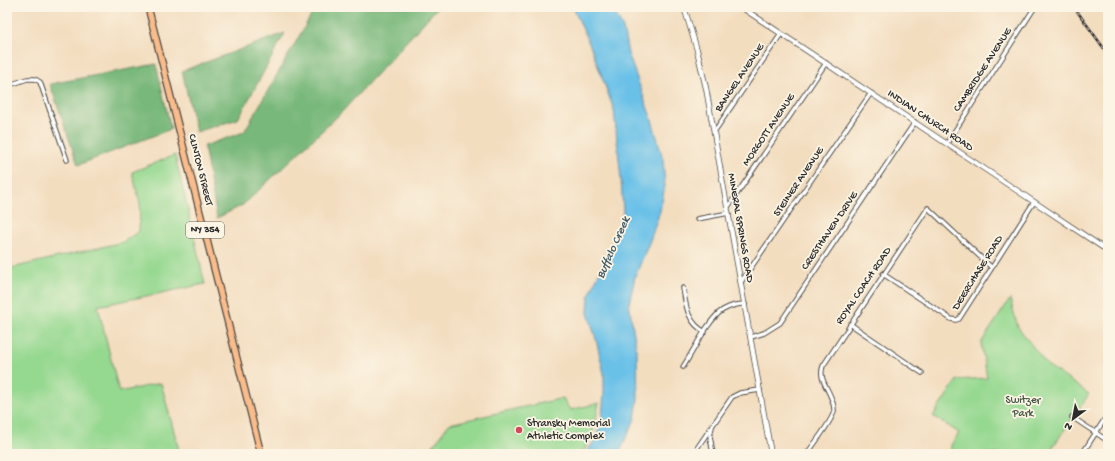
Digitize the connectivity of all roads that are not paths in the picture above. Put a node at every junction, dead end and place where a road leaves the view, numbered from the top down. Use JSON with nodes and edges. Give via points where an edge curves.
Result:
{"nodes":[{"id":1,"x":148,"y":7,"type":"edge"},
{"id":2,"x":684,"y":7,"type":"edge"},
{"id":3,"x":741,"y":7,"type":"edge"},
{"id":4,"x":1035,"y":7,"type":"edge"},
{"id":5,"x":780,"y":34,"type":"junction"},
{"id":6,"x":826,"y":63,"type":"junction"},
{"id":7,"x":7,"y":86,"type":"edge"},
{"id":8,"x":871,"y":93,"type":"junction"},
{"id":9,"x":915,"y":122,"type":"junction"},
{"id":10,"x":714,"y":132,"type":"junction"},
{"id":11,"x":946,"y":143,"type":"junction"},
{"id":12,"x":67,"y":160,"type":"dead end"},
{"id":13,"x":1034,"y":202,"type":"junction"},
{"id":14,"x":728,"y":207,"type":"junction"},
{"id":15,"x":729,"y":213,"type":"junction"},
{"id":16,"x":697,"y":219,"type":"dead end"},
{"id":17,"x":1108,"y":251,"type":"edge"},
{"id":18,"x":991,"y":268,"type":"junction"},
{"id":19,"x":883,"y":274,"type":"junction"},
{"id":20,"x":741,"y":282,"type":"junction"},
{"id":21,"x":683,"y":288,"type":"dead end"},
{"id":22,"x":745,"y":304,"type":"junction"},
{"id":23,"x":850,"y":324,"type":"junction"},
{"id":24,"x":705,"y":332,"type":"junction"},
{"id":25,"x":751,"y":337,"type":"junction"},
{"id":26,"x":683,"y":367,"type":"dead end"},
{"id":27,"x":922,"y":373,"type":"dead end"},
{"id":28,"x":760,"y":390,"type":"junction"},
{"id":29,"x":1108,"y":414,"type":"edge"},
{"id":30,"x":1072,"y":417,"type":"dead end"},
{"id":31,"x":712,"y":425,"type":"junction"},
{"id":32,"x":1096,"y":433,"type":"junction"},
{"id":33,"x":1108,"y":441,"type":"edge"},
{"id":34,"x":261,"y":454,"type":"edge"},
{"id":35,"x":693,"y":454,"type":"edge"},
{"id":36,"x":714,"y":454,"type":"edge"},
{"id":37,"x":771,"y":454,"type":"edge"},
{"id":38,"x":807,"y":454,"type":"edge"},
{"id":39,"x":1082,"y":454,"type":"edge"}],
"edges":[{"from":1,"to":34,"type":"main road","name":"CLINTON STREET","number":"NY 354"},
{"from":2,"to":10,"type":"street","name":"MINERAL SPRINGS ROAD","via":[[702,68]]},
{"from":3,"to":5,"type":"street","name":"INDIAN CHURCH ROAD"},
{"from":4,"to":11,"type":"street","name":"CAMBRIDGE AVENUE"},
{"from":5,"to":6,"type":"street","name":"INDIAN CHURCH ROAD"},
{"from":5,"to":10,"type":"street","name":"BANGEL AVENUE"},
{"from":6,"to":8,"type":"street","name":"INDIAN CHURCH ROAD"},
{"from":6,"to":14,"type":"street","name":"MORGOTT AVENUE"},
{"from":7,"to":12,"type":"street","via":[[27,79],[40,82]]},
{"from":8,"to":9,"type":"street","name":"INDIAN CHURCH ROAD"},
{"from":8,"to":20,"type":"street","name":"STEINER AVENUE"},
{"from":9,"to":11,"type":"street","name":"INDIAN CHURCH ROAD"},
{"from":9,"to":25,"type":"street","name":"CRESTHAVEN DRIVE","via":[[780,322],[764,333]]},
{"from":10,"to":14,"type":"street","name":"MINERAL SPRINGS ROAD"},
{"from":11,"to":13,"type":"street","name":"INDIAN CHURCH ROAD"},
{"from":13,"to":17,"type":"street","name":"INDIAN CHURCH ROAD"},
{"from":13,"to":18,"type":"street","name":"DEERCHASE ROAD"},
{"from":14,"to":15,"type":"street","name":"MINERAL SPRINGS ROAD"},
{"from":15,"to":16,"type":"street"},
{"from":15,"to":20,"type":"street","name":"MINERAL SPRINGS ROAD"},
{"from":18,"to":19,"type":"street","name":"DEERCHASE ROAD","via":[[961,317],[956,320]]},
{"from":18,"to":19,"type":"street","name":"ROYAL COACH ROAD","via":[[928,208]]},
{"from":19,"to":23,"type":"street","name":"ROYAL COACH ROAD"},
{"from":20,"to":22,"type":"street","name":"MINERAL SPRINGS ROAD"},
{"from":21,"to":24,"type":"street","via":[[689,316],[695,325]]},
{"from":22,"to":24,"type":"street","via":[[722,310]]},
{"from":22,"to":25,"type":"street","name":"MINERAL SPRINGS ROAD"},
{"from":23,"to":27,"type":"street"},
{"from":23,"to":38,"type":"street","name":"ROYAL COACH ROAD","via":[[822,366],[821,374],[834,411]]},
{"from":24,"to":26,"type":"street"},
{"from":25,"to":28,"type":"street","name":"MINERAL SPRINGS ROAD"},
{"from":28,"to":31,"type":"street","via":[[732,397]]},
{"from":28,"to":37,"type":"street","name":"MINERAL SPRINGS ROAD"},
{"from":29,"to":32,"type":"street"},
{"from":30,"to":32,"type":"street"},
{"from":31,"to":35,"type":"street"},
{"from":31,"to":36,"type":"street","via":[[710,436]]},
{"from":32,"to":33,"type":"street"},
{"from":32,"to":39,"type":"street"}]}
